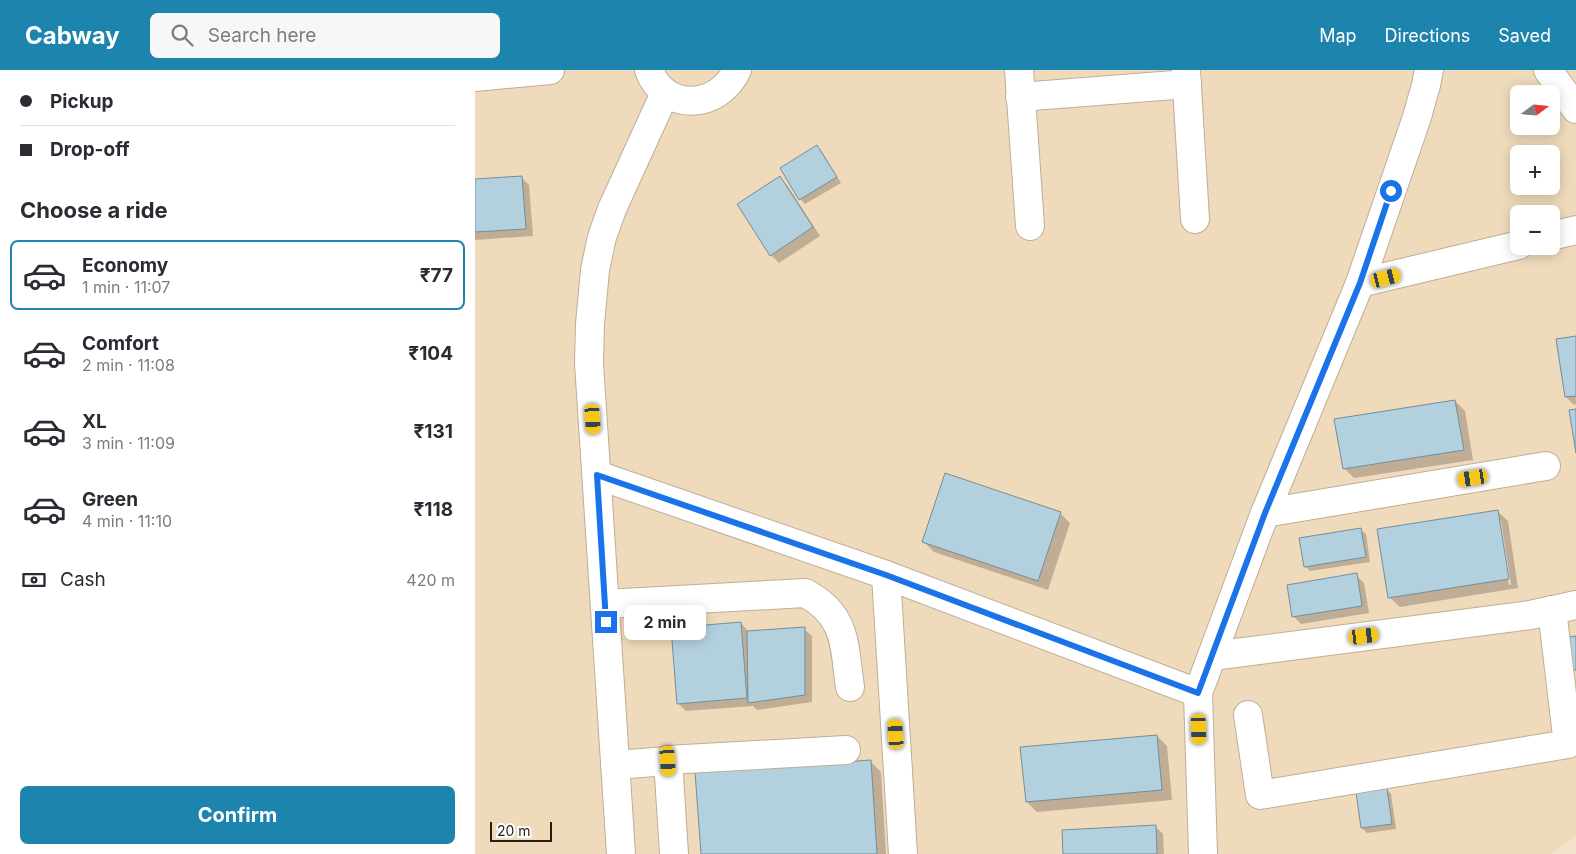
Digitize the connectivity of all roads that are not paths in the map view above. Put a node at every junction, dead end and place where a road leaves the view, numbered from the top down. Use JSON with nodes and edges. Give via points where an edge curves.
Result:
{"nodes":[{"id":1,"x":550,"y":70,"type":"edge"},
{"id":2,"x":649,"y":70,"type":"edge"},
{"id":3,"x":737,"y":70,"type":"edge"},
{"id":4,"x":1019,"y":70,"type":"edge"},
{"id":5,"x":1429,"y":70,"type":"edge"},
{"id":6,"x":1548,"y":70,"type":"edge"},
{"id":7,"x":475,"y":77,"type":"edge"},
{"id":8,"x":1186,"y":77,"type":"edge"},
{"id":9,"x":665,"y":93,"type":"junction"},
{"id":10,"x":1021,"y":97,"type":"junction"},
{"id":11,"x":1576,"y":109,"type":"edge"},
{"id":12,"x":1195,"y":219,"type":"dead end"},
{"id":13,"x":1030,"y":226,"type":"dead end"},
{"id":14,"x":1576,"y":230,"type":"edge"},
{"id":15,"x":1560,"y":234,"type":"edge"},
{"id":16,"x":1510,"y":247,"type":"edge"},
{"id":17,"x":1360,"y":283,"type":"junction"},
{"id":18,"x":1546,"y":466,"type":"dead end"},
{"id":19,"x":597,"y":475,"type":"junction"},
{"id":20,"x":1265,"y":513,"type":"junction"},
{"id":21,"x":886,"y":575,"type":"junction"},
{"id":22,"x":605,"y":604,"type":"junction"},
{"id":23,"x":1564,"y":608,"type":"edge"},
{"id":24,"x":1212,"y":656,"type":"junction"},
{"id":25,"x":850,"y":687,"type":"dead end"},
{"id":26,"x":1198,"y":693,"type":"junction"},
{"id":27,"x":1248,"y":715,"type":"dead end"},
{"id":28,"x":846,"y":750,"type":"dead end"},
{"id":29,"x":668,"y":761,"type":"junction"},
{"id":30,"x":615,"y":765,"type":"junction"},
{"id":31,"x":621,"y":854,"type":"edge"},
{"id":32,"x":674,"y":854,"type":"edge"},
{"id":33,"x":903,"y":854,"type":"edge"},
{"id":34,"x":1203,"y":854,"type":"edge"}],
"edges":[{"from":1,"to":7,"type":"street"},
{"from":2,"to":9,"type":"street","via":[[655,84]]},
{"from":3,"to":9,"type":"street","via":[[729,84],[706,100],[692,102]]},
{"from":4,"to":10,"type":"street"},
{"from":5,"to":17,"type":"street","via":[[1417,117]]},
{"from":6,"to":11,"type":"street"},
{"from":8,"to":10,"type":"street"},
{"from":8,"to":12,"type":"street"},
{"from":9,"to":19,"type":"street","via":[[612,209],[595,270],[589,363]]},
{"from":10,"to":13,"type":"street"},
{"from":14,"to":15,"type":"street"},
{"from":16,"to":17,"type":"street"},
{"from":17,"to":20,"type":"street"},
{"from":18,"to":20,"type":"street"},
{"from":19,"to":21,"type":"street"},
{"from":19,"to":22,"type":"street"},
{"from":20,"to":24,"type":"street"},
{"from":21,"to":26,"type":"street"},
{"from":21,"to":33,"type":"street"},
{"from":22,"to":25,"type":"street","via":[[805,593],[819,600],[836,618],[843,636]]},
{"from":22,"to":30,"type":"street"},
{"from":23,"to":24,"type":"street"},
{"from":23,"to":27,"type":"street","via":[[1568,744],[1261,795]]},
{"from":24,"to":26,"type":"street"},
{"from":26,"to":34,"type":"street"},
{"from":28,"to":29,"type":"street"},
{"from":29,"to":30,"type":"street"},
{"from":29,"to":32,"type":"street"},
{"from":30,"to":31,"type":"street"}]}
